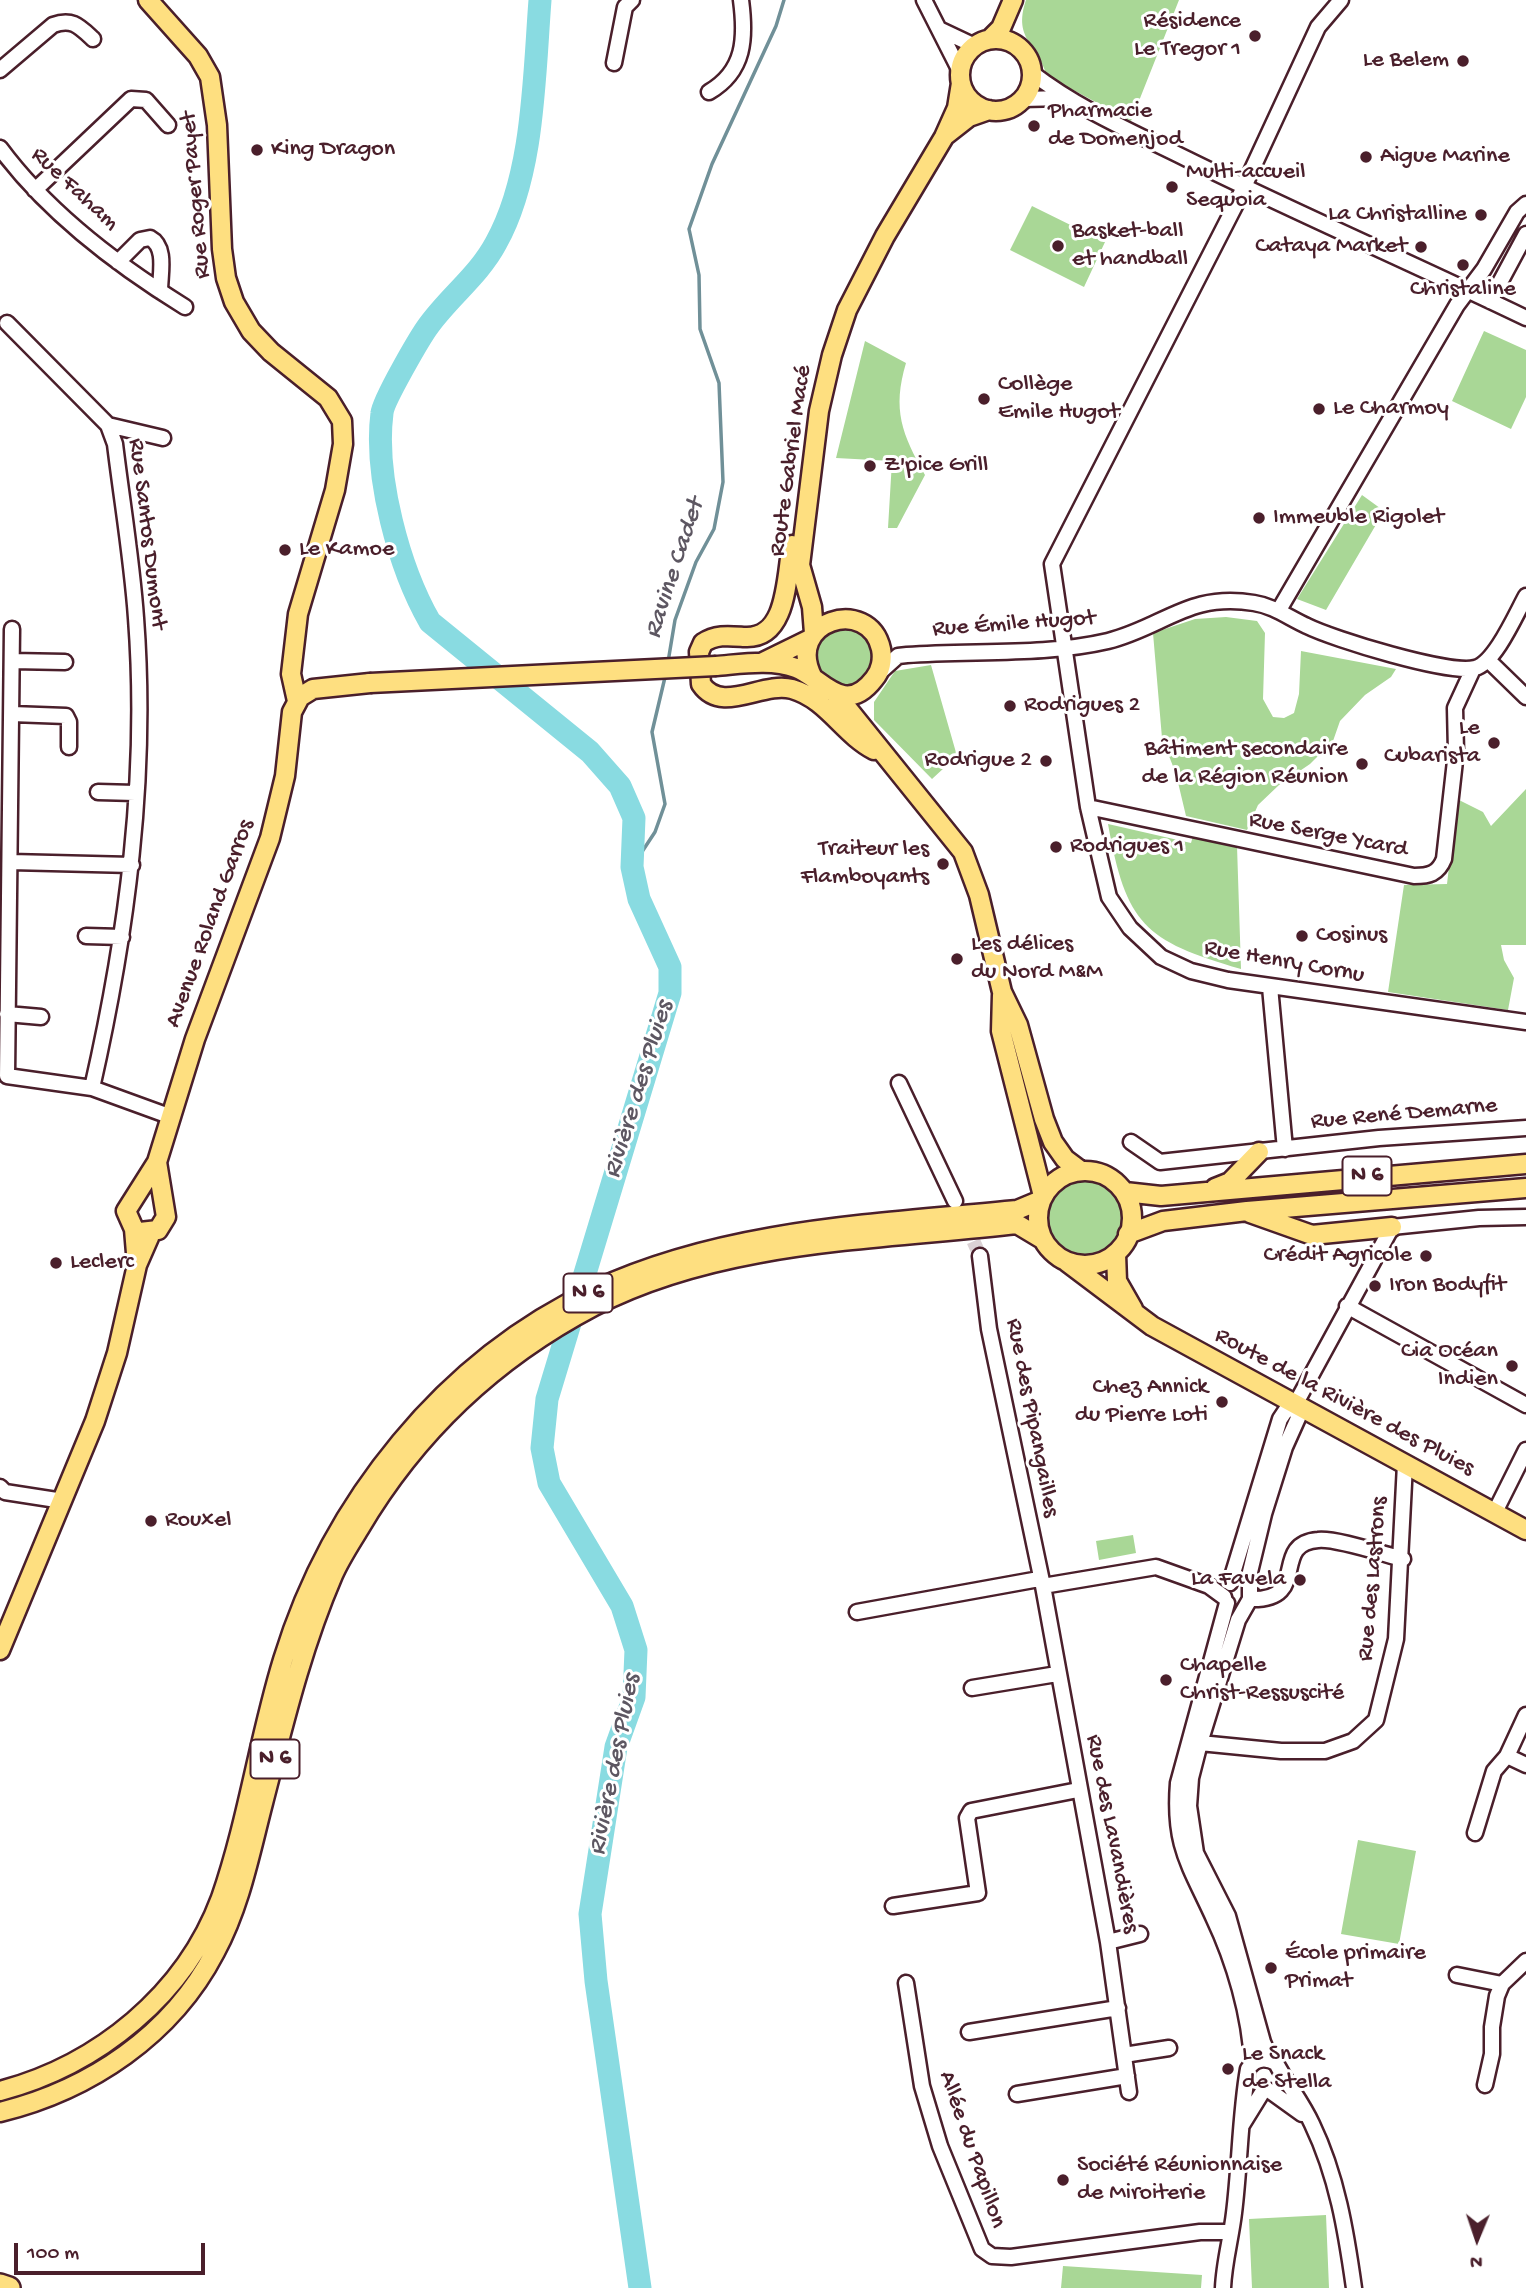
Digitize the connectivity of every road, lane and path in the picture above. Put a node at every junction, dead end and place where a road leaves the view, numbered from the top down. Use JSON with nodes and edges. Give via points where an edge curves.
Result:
{"nodes":[{"id":1,"x":148,"y":0,"type":"edge"},
{"id":2,"x":632,"y":0,"type":"edge"},
{"id":3,"x":741,"y":0,"type":"edge"},
{"id":4,"x":924,"y":0,"type":"edge"},
{"id":5,"x":1015,"y":0,"type":"edge"},
{"id":6,"x":1341,"y":0,"type":"edge"},
{"id":7,"x":939,"y":29,"type":"junction"},
{"id":8,"x":93,"y":39,"type":"dead end"},
{"id":9,"x":983,"y":43,"type":"junction"},
{"id":10,"x":1018,"y":46,"type":"junction"},
{"id":11,"x":614,"y":63,"type":"dead end"},
{"id":12,"x":0,"y":70,"type":"edge"},
{"id":13,"x":1032,"y":73,"type":"junction"},
{"id":14,"x":960,"y":77,"type":"junction"},
{"id":15,"x":709,"y":93,"type":"dead end"},
{"id":16,"x":1064,"y":98,"type":"junction"},
{"id":17,"x":1023,"y":99,"type":"junction"},
{"id":18,"x":989,"y":110,"type":"junction"},
{"id":19,"x":168,"y":125,"type":"dead end"},
{"id":20,"x":944,"y":137,"type":"junction"},
{"id":21,"x":0,"y":148,"type":"edge"},
{"id":22,"x":1244,"y":187,"type":"junction"},
{"id":23,"x":35,"y":190,"type":"junction"},
{"id":24,"x":1526,"y":204,"type":"edge"},
{"id":25,"x":1526,"y":234,"type":"edge"},
{"id":26,"x":118,"y":262,"type":"junction"},
{"id":27,"x":160,"y":291,"type":"junction"},
{"id":28,"x":1469,"y":291,"type":"junction"},
{"id":29,"x":1490,"y":300,"type":"junction"},
{"id":30,"x":185,"y":307,"type":"dead end"},
{"id":31,"x":1526,"y":318,"type":"edge"},
{"id":32,"x":7,"y":323,"type":"dead end"},
{"id":33,"x":108,"y":425,"type":"junction"},
{"id":34,"x":163,"y":438,"type":"dead end"},
{"id":35,"x":809,"y":482,"type":"junction"},
{"id":36,"x":1526,"y":596,"type":"edge"},
{"id":37,"x":812,"y":607,"type":"junction"},
{"id":38,"x":1279,"y":610,"type":"junction"},
{"id":39,"x":832,"y":621,"type":"junction"},
{"id":40,"x":12,"y":629,"type":"dead end"},
{"id":41,"x":812,"y":636,"type":"junction"},
{"id":42,"x":881,"y":646,"type":"junction"},
{"id":43,"x":1065,"y":646,"type":"junction"},
{"id":44,"x":295,"y":652,"type":"junction"},
{"id":45,"x":898,"y":656,"type":"junction"},
{"id":46,"x":12,"y":661,"type":"junction"},
{"id":47,"x":1489,"y":661,"type":"junction"},
{"id":48,"x":65,"y":662,"type":"dead end"},
{"id":49,"x":760,"y":663,"type":"junction"},
{"id":50,"x":1473,"y":669,"type":"junction"},
{"id":51,"x":813,"y":678,"type":"junction"},
{"id":52,"x":873,"y":680,"type":"junction"},
{"id":53,"x":322,"y":687,"type":"junction"},
{"id":54,"x":835,"y":693,"type":"junction"},
{"id":55,"x":1526,"y":697,"type":"edge"},
{"id":56,"x":298,"y":701,"type":"junction"},
{"id":57,"x":12,"y":714,"type":"junction"},
{"id":58,"x":872,"y":737,"type":"junction"},
{"id":59,"x":69,"y":747,"type":"dead end"},
{"id":60,"x":885,"y":756,"type":"junction"},
{"id":61,"x":98,"y":792,"type":"dead end"},
{"id":62,"x":135,"y":793,"type":"junction"},
{"id":63,"x":1088,"y":807,"type":"junction"},
{"id":64,"x":11,"y":862,"type":"junction"},
{"id":65,"x":132,"y":865,"type":"junction"},
{"id":66,"x":86,"y":936,"type":"dead end"},
{"id":67,"x":122,"y":937,"type":"junction"},
{"id":68,"x":1270,"y":987,"type":"junction"},
{"id":69,"x":1002,"y":992,"type":"junction"},
{"id":70,"x":7,"y":1014,"type":"junction"},
{"id":71,"x":41,"y":1017,"type":"dead end"},
{"id":72,"x":1526,"y":1022,"type":"edge"},
{"id":73,"x":3,"y":1075,"type":"edge"},
{"id":74,"x":899,"y":1083,"type":"dead end"},
{"id":75,"x":92,"y":1088,"type":"junction"},
{"id":76,"x":169,"y":1116,"type":"junction"},
{"id":77,"x":1526,"y":1128,"type":"edge"},
{"id":78,"x":1130,"y":1142,"type":"dead end"},
{"id":79,"x":1285,"y":1149,"type":"junction"},
{"id":80,"x":1259,"y":1152,"type":"junction"},
{"id":81,"x":158,"y":1162,"type":"junction"},
{"id":82,"x":1526,"y":1164,"type":"edge"},
{"id":83,"x":1081,"y":1171,"type":"junction"},
{"id":84,"x":1526,"y":1188,"type":"edge"},
{"id":85,"x":1209,"y":1191,"type":"junction"},
{"id":86,"x":1125,"y":1192,"type":"junction"},
{"id":87,"x":137,"y":1196,"type":"junction"},
{"id":88,"x":1042,"y":1198,"type":"junction"},
{"id":89,"x":161,"y":1200,"type":"junction"},
{"id":90,"x":955,"y":1201,"type":"dead end"},
{"id":91,"x":1247,"y":1212,"type":"junction"},
{"id":92,"x":1526,"y":1217,"type":"edge"},
{"id":93,"x":1392,"y":1227,"type":"junction"},
{"id":94,"x":142,"y":1231,"type":"junction"},
{"id":95,"x":1128,"y":1234,"type":"junction"},
{"id":96,"x":1042,"y":1239,"type":"junction"},
{"id":97,"x":797,"y":1240,"type":"junction"},
{"id":98,"x":1116,"y":1254,"type":"junction"},
{"id":99,"x":980,"y":1257,"type":"tunnel mouth"},
{"id":100,"x":1067,"y":1262,"type":"junction"},
{"id":101,"x":1347,"y":1306,"type":"junction"},
{"id":102,"x":1139,"y":1317,"type":"junction"},
{"id":103,"x":1295,"y":1405,"type":"junction"},
{"id":104,"x":1526,"y":1405,"type":"edge"},
{"id":105,"x":421,"y":1428,"type":"junction"},
{"id":106,"x":1526,"y":1450,"type":"edge"},
{"id":107,"x":1405,"y":1464,"type":"junction"},
{"id":108,"x":0,"y":1487,"type":"edge"},
{"id":109,"x":63,"y":1501,"type":"junction"},
{"id":110,"x":1495,"y":1513,"type":"junction"},
{"id":111,"x":1526,"y":1530,"type":"edge"},
{"id":112,"x":1403,"y":1559,"type":"junction"},
{"id":113,"x":1041,"y":1583,"type":"junction"},
{"id":114,"x":1227,"y":1592,"type":"junction"},
{"id":115,"x":1248,"y":1597,"type":"junction"},
{"id":116,"x":857,"y":1612,"type":"dead end"},
{"id":117,"x":0,"y":1650,"type":"edge"},
{"id":118,"x":1057,"y":1674,"type":"junction"},
{"id":119,"x":972,"y":1688,"type":"dead end"},
{"id":120,"x":1526,"y":1714,"type":"edge"},
{"id":121,"x":1200,"y":1744,"type":"junction"},
{"id":122,"x":1507,"y":1756,"type":"junction"},
{"id":123,"x":1526,"y":1765,"type":"edge"},
{"id":124,"x":1078,"y":1790,"type":"junction"},
{"id":125,"x":1475,"y":1833,"type":"dead end"},
{"id":126,"x":893,"y":1906,"type":"dead end"},
{"id":127,"x":1140,"y":1934,"type":"dead end"},
{"id":128,"x":1108,"y":1942,"type":"junction"},
{"id":129,"x":1526,"y":1961,"type":"edge"},
{"id":130,"x":1457,"y":1975,"type":"dead end"},
{"id":131,"x":906,"y":1983,"type":"dead end"},
{"id":132,"x":1502,"y":1984,"type":"junction"},
{"id":133,"x":1118,"y":2008,"type":"junction"},
{"id":134,"x":969,"y":2032,"type":"dead end"},
{"id":135,"x":1169,"y":2048,"type":"dead end"},
{"id":136,"x":1124,"y":2055,"type":"junction"},
{"id":137,"x":1271,"y":2060,"type":"junction"},
{"id":138,"x":1252,"y":2063,"type":"junction"},
{"id":139,"x":1127,"y":2076,"type":"junction"},
{"id":140,"x":1281,"y":2076,"type":"junction"},
{"id":141,"x":1249,"y":2082,"type":"junction"},
{"id":142,"x":1485,"y":2085,"type":"dead end"},
{"id":143,"x":0,"y":2091,"type":"edge"},
{"id":144,"x":1266,"y":2091,"type":"junction"},
{"id":145,"x":1129,"y":2092,"type":"dead end"},
{"id":146,"x":1017,"y":2094,"type":"dead end"},
{"id":147,"x":0,"y":2112,"type":"edge"},
{"id":148,"x":1311,"y":2121,"type":"junction"},
{"id":149,"x":1242,"y":2126,"type":"junction"},
{"id":150,"x":1230,"y":2232,"type":"junction"},
{"id":151,"x":0,"y":2285,"type":"edge"},
{"id":152,"x":9,"y":2288,"type":"edge"},
{"id":153,"x":1223,"y":2288,"type":"edge"},
{"id":154,"x":1354,"y":2288,"type":"edge"}],
"edges":[{"from":1,"to":44,"type":"main road","name":"Rue Roger Payet","via":[[198,56],[210,77],[217,125],[222,249],[234,302],[251,331],[328,398],[342,421],[338,479],[304,587]]},
{"from":2,"to":11,"type":"street","via":[[625,7]]},
{"from":3,"to":15,"type":"street","via":[[744,33],[738,64],[729,78]]},
{"from":4,"to":7,"type":"street"},
{"from":5,"to":9,"type":"main road","via":[[1001,28]]},
{"from":5,"to":10,"type":"main road"},
{"from":6,"to":22,"type":"street","name":"Rue Henry Cornu","via":[[1318,27]]},
{"from":7,"to":9,"type":"street"},
{"from":7,"to":14,"type":"street"},
{"from":8,"to":12,"type":"street","via":[[76,23],[62,22]]},
{"from":9,"to":10,"type":"main road","via":[[1000,39]]},
{"from":9,"to":14,"type":"main road","via":[[965,57]]},
{"from":10,"to":13,"type":"main road"},
{"from":13,"to":16,"type":"street"},
{"from":13,"to":17,"type":"main road"},
{"from":14,"to":18,"type":"main road","via":[[967,95]]},
{"from":14,"to":20,"type":"main road","name":"Route Gabriel Macé","via":[[957,108]]},
{"from":16,"to":17,"type":"street"},
{"from":16,"to":22,"type":"street"},
{"from":17,"to":18,"type":"main road","via":[[1013,106]]},
{"from":18,"to":20,"type":"main road","name":"Route Gabriel Macé","via":[[969,117]]},
{"from":19,"to":23,"type":"street","via":[[146,100],[131,99]]},
{"from":20,"to":35,"type":"main road","name":"Route Gabriel Macé","via":[[847,310],[819,411]]},
{"from":21,"to":23,"type":"street","name":"Rue Faham"},
{"from":22,"to":28,"type":"street"},
{"from":22,"to":43,"type":"street","name":"Rue Henry Cornu","via":[[1052,564]]},
{"from":23,"to":26,"type":"street","name":"Rue Faham"},
{"from":24,"to":28,"type":"street"},
{"from":25,"to":29,"type":"street"},
{"from":26,"to":27,"type":"street","name":"Rue Faham"},
{"from":26,"to":27,"type":"street","name":"Rue Faham","via":[[139,240],[158,242]]},
{"from":27,"to":30,"type":"street","name":"Rue Faham"},
{"from":28,"to":29,"type":"street"},
{"from":28,"to":38,"type":"street"},
{"from":29,"to":31,"type":"street"},
{"from":32,"to":33,"type":"street","name":"Rue Santos Dumont"},
{"from":33,"to":34,"type":"street"},
{"from":33,"to":62,"type":"street","name":"Rue Santos Dumont","via":[[115,444],[136,616],[139,713]]},
{"from":35,"to":37,"type":"main road","name":"Route Gabriel Macé","via":[[800,565]]},
{"from":35,"to":60,"type":"main road","via":[[799,503],[779,618],[763,636],[719,636],[703,643],[699,676],[716,697],[774,687],[792,689],[817,700],[859,740]]},
{"from":36,"to":47,"type":"street"},
{"from":37,"to":39,"type":"main road"},
{"from":37,"to":41,"type":"main road","name":"Route Gabriel Macé"},
{"from":38,"to":43,"type":"street","name":"Rue Émile Hugot","via":[[1256,603],[1207,601],[1111,640]]},
{"from":38,"to":50,"type":"street","name":"Rue Émile Hugot","via":[[1335,638],[1434,664]]},
{"from":39,"to":41,"type":"main road"},
{"from":39,"to":42,"type":"main road","via":[[856,621],[876,635]]},
{"from":40,"to":46,"type":"street"},
{"from":41,"to":49,"type":"main road"},
{"from":41,"to":51,"type":"main road","via":[[806,659]]},
{"from":42,"to":45,"type":"street"},
{"from":42,"to":52,"type":"main road"},
{"from":43,"to":45,"type":"street","name":"Rue Émile Hugot"},
{"from":43,"to":63,"type":"street","name":"Rue Henry Cornu"},
{"from":44,"to":53,"type":"main road","via":[[304,677]]},
{"from":44,"to":56,"type":"main road","name":"Rue Roger Payet","via":[[292,683]]},
{"from":45,"to":52,"type":"street"},
{"from":46,"to":48,"type":"street"},
{"from":46,"to":57,"type":"street"},
{"from":47,"to":50,"type":"street"},
{"from":47,"to":55,"type":"street"},
{"from":49,"to":51,"type":"main road","via":[[797,668]]},
{"from":49,"to":53,"type":"main road","bridge":true},
{"from":50,"to":63,"type":"street","name":"Rue Serge Ycard","via":[[1455,708],[1456,752],[1440,869],[1428,876]]},
{"from":51,"to":54,"type":"main road"},
{"from":52,"to":54,"type":"main road","via":[[857,692]]},
{"from":52,"to":58,"type":"main road","via":[[864,715]]},
{"from":53,"to":56,"type":"main road","via":[[303,694]]},
{"from":54,"to":58,"type":"main road"},
{"from":56,"to":76,"type":"main road","name":"Avenue Roland Garros","via":[[289,723],[285,776],[270,838]]},
{"from":57,"to":59,"type":"street","via":[[66,716]]},
{"from":57,"to":64,"type":"street"},
{"from":58,"to":60,"type":"main road"},
{"from":60,"to":69,"type":"main road","via":[[963,852],[979,895]]},
{"from":61,"to":62,"type":"street"},
{"from":62,"to":65,"type":"street","name":"Rue Santos Dumont"},
{"from":63,"to":68,"type":"street","name":"Rue Henry Cornu","via":[[1109,897],[1130,928],[1161,957],[1191,971]]},
{"from":64,"to":65,"type":"street"},
{"from":64,"to":70,"type":"street"},
{"from":65,"to":67,"type":"street","name":"Rue Santos Dumont"},
{"from":66,"to":67,"type":"street"},
{"from":67,"to":75,"type":"street","name":"Rue Santos Dumont"},
{"from":68,"to":72,"type":"street","name":"Rue Henry Cornu"},
{"from":68,"to":79,"type":"street","name":"Rue René Demarne"},
{"from":69,"to":83,"type":"main road","via":[[1018,1025],[1053,1142]]},
{"from":69,"to":88,"type":"main road","via":[[1001,1031]]},
{"from":70,"to":71,"type":"street"},
{"from":70,"to":73,"type":"street"},
{"from":73,"to":75,"type":"street"},
{"from":74,"to":90,"type":"street"},
{"from":75,"to":76,"type":"street"},
{"from":76,"to":81,"type":"main road","name":"Avenue Roland Garros"},
{"from":77,"to":79,"type":"street","name":"Rue René Demarne"},
{"from":78,"to":80,"type":"street","name":"Rue René Demarne","via":[[1160,1162]]},
{"from":79,"to":80,"type":"street","name":"Rue René Demarne"},
{"from":80,"to":85,"type":"main road","via":[[1230,1182]]},
{"from":81,"to":87,"type":"main road","name":"Avenue Roland Garros"},
{"from":81,"to":89,"type":"main road","name":"Avenue Roland Garros"},
{"from":82,"to":85,"type":"main road","number":"N 6"},
{"from":83,"to":86,"type":"main road","number":"N 6","via":[[1102,1175]]},
{"from":83,"to":88,"type":"main road","number":"N 6","via":[[1062,1177]]},
{"from":84,"to":91,"type":"main road","number":"N 6"},
{"from":85,"to":86,"type":"main road","number":"N 6","via":[[1161,1196]]},
{"from":86,"to":95,"type":"main road","via":[[1130,1210]]},
{"from":87,"to":89,"type":"main road"},
{"from":87,"to":94,"type":"main road","name":"Avenue Roland Garros","via":[[126,1212]]},
{"from":88,"to":96,"type":"main road"},
{"from":88,"to":97,"type":"main road","number":"N 6","via":[[1017,1210]]},
{"from":89,"to":94,"type":"main road","name":"Avenue Roland Garros","via":[[166,1217],[163,1224]]},
{"from":91,"to":93,"type":"main road","via":[[1312,1235]]},
{"from":91,"to":95,"type":"main road","number":"N 6","via":[[1163,1221]]},
{"from":92,"to":93,"type":"street"},
{"from":93,"to":101,"type":"street"},
{"from":94,"to":109,"type":"main road","name":"Avenue Roland Garros","via":[[117,1353]]},
{"from":95,"to":98,"type":"main road"},
{"from":96,"to":97,"type":"main road","number":"N 6","via":[[1017,1224]]},
{"from":96,"to":100,"type":"main road","number":"N 6"},
{"from":97,"to":105,"type":"main road","number":"N 6","via":[[688,1271],[597,1305],[511,1358]]},
{"from":98,"to":100,"type":"main road","via":[[1101,1263]]},
{"from":98,"to":102,"type":"main road","via":[[1117,1281]]},
{"from":99,"to":113,"type":"street","name":"Rue des Pipangailles","via":[[989,1329]]},
{"from":100,"to":102,"type":"main road"},
{"from":101,"to":103,"type":"street"},
{"from":101,"to":104,"type":"street"},
{"from":102,"to":103,"type":"main road","name":"Route de la Rivière des Pluies"},
{"from":103,"to":107,"type":"main road","name":"Route de la Rivière des Pluies"},
{"from":103,"to":114,"type":"street","via":[[1280,1419]]},
{"from":103,"to":115,"type":"street","via":[[1298,1418],[1264,1514]]},
{"from":105,"to":143,"type":"main road","number":"N 6","via":[[367,1484],[321,1564],[283,1658],[230,1867],[198,1946],[148,2010],[97,2050]]},
{"from":105,"to":147,"type":"main road","number":"N 6","via":[[334,1571],[299,1664],[237,1902],[215,1952],[176,2010],[141,2044],[81,2082]]},
{"from":106,"to":110,"type":"street"},
{"from":107,"to":110,"type":"main road","name":"Route de la Rivière des Pluies"},
{"from":107,"to":112,"type":"street","name":"Rue des Lastrons"},
{"from":108,"to":109,"type":"street","via":[[5,1492]]},
{"from":109,"to":117,"type":"main road","name":"Avenue Roland Garros"},
{"from":110,"to":111,"type":"main road","name":"Route de la Rivière des Pluies"},
{"from":112,"to":115,"type":"street","via":[[1328,1540],[1310,1541],[1295,1551],[1278,1595]]},
{"from":112,"to":121,"type":"street","name":"Rue des Lastrons","via":[[1395,1651],[1376,1720],[1353,1741],[1325,1751]]},
{"from":113,"to":114,"type":"street","via":[[1156,1567]]},
{"from":113,"to":116,"type":"street"},
{"from":113,"to":118,"type":"street","name":"Rue des Lavandières"},
{"from":114,"to":115,"type":"street","via":[[1237,1581]]},
{"from":114,"to":115,"type":"street","via":[[1236,1608]]},
{"from":114,"to":138,"type":"street","via":[[1178,1783],[1176,1810],[1183,1857],[1228,1957],[1249,2032]]},
{"from":115,"to":121,"type":"street"},
{"from":118,"to":119,"type":"street"},
{"from":118,"to":124,"type":"street","name":"Rue des Lavandières"},
{"from":120,"to":122,"type":"street"},
{"from":121,"to":137,"type":"street","via":[[1191,1778],[1191,1833],[1196,1853],[1228,1916]]},
{"from":122,"to":123,"type":"street"},
{"from":122,"to":125,"type":"street","via":[[1494,1771]]},
{"from":124,"to":126,"type":"street","via":[[976,1807],[967,1818],[978,1893]]},
{"from":124,"to":128,"type":"street","name":"Rue des Lavandières"},
{"from":127,"to":128,"type":"street"},
{"from":128,"to":133,"type":"street","name":"Rue des Lavandières"},
{"from":129,"to":132,"type":"street"},
{"from":130,"to":132,"type":"street"},
{"from":131,"to":150,"type":"street","name":"Allée du Papillon","via":[[922,2087],[940,2146],[982,2249],[992,2256],[1011,2258],[1200,2232]]},
{"from":132,"to":142,"type":"street"},
{"from":133,"to":134,"type":"street"},
{"from":133,"to":136,"type":"street","name":"Rue des Lavandières"},
{"from":135,"to":136,"type":"street"},
{"from":136,"to":139,"type":"street","name":"Rue des Lavandières"},
{"from":137,"to":138,"type":"street"},
{"from":137,"to":140,"type":"street"},
{"from":138,"to":141,"type":"street"},
{"from":139,"to":145,"type":"street","name":"Rue des Lavandières"},
{"from":139,"to":146,"type":"street"},
{"from":140,"to":144,"type":"street","via":[[1277,2086]]},
{"from":140,"to":148,"type":"street"},
{"from":141,"to":144,"type":"street"},
{"from":141,"to":149,"type":"street","via":[[1241,2104]]},
{"from":144,"to":148,"type":"street","via":[[1288,2101]]},
{"from":144,"to":149,"type":"street"},
{"from":148,"to":154,"type":"street","via":[[1341,2205]]},
{"from":149,"to":150,"type":"street"},
{"from":150,"to":153,"type":"street"},
{"from":151,"to":152,"type":"highway"}]}
